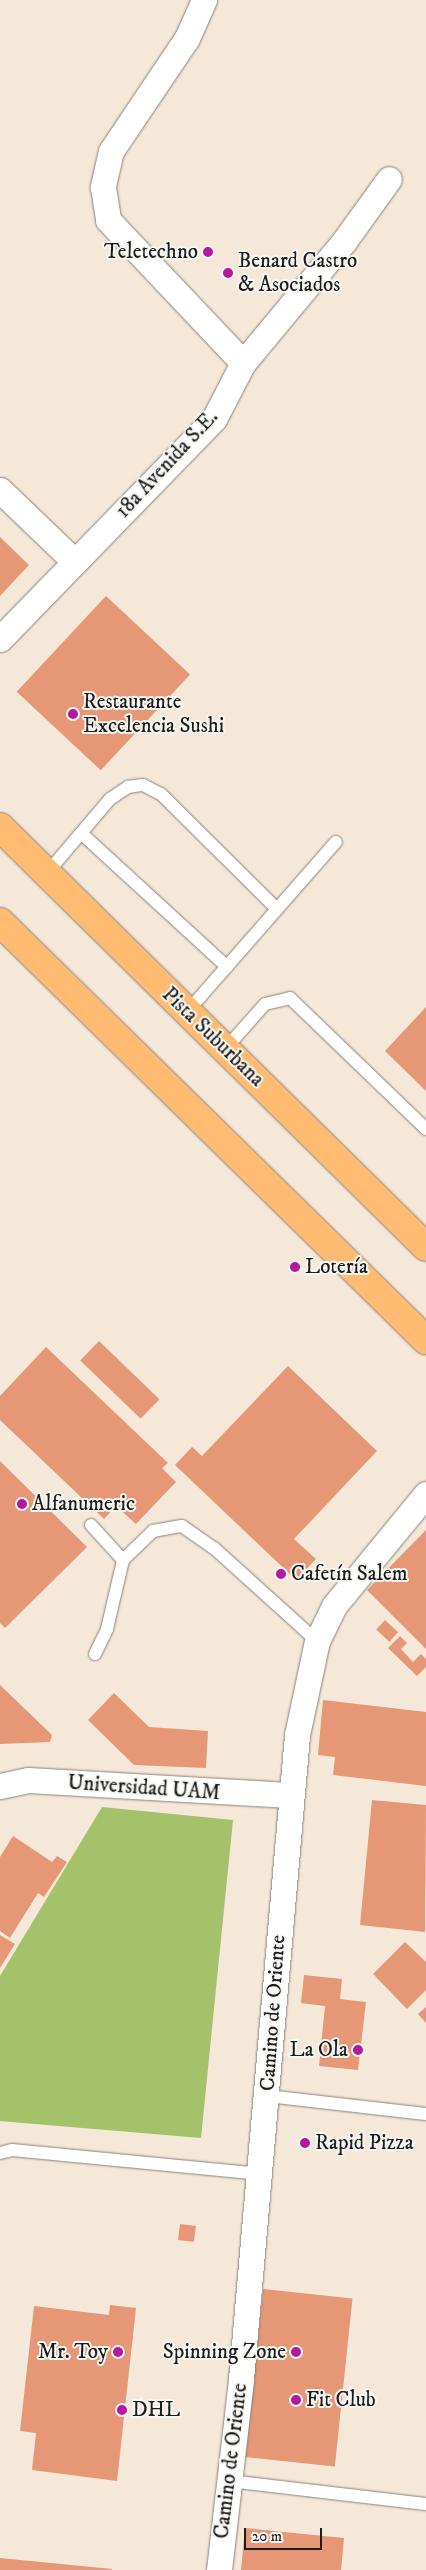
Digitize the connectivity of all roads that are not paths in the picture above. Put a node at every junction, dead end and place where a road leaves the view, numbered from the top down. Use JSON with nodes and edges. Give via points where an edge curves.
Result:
{"nodes":[{"id":1,"x":204,"y":0,"type":"edge"},
{"id":2,"x":389,"y":179,"type":"dead end"},
{"id":3,"x":243,"y":363,"type":"junction"},
{"id":4,"x":0,"y":490,"type":"edge"},
{"id":5,"x":75,"y":562,"type":"junction"},
{"id":6,"x":0,"y":639,"type":"edge"},
{"id":7,"x":0,"y":828,"type":"edge"},
{"id":8,"x":81,"y":833,"type":"junction"},
{"id":9,"x":336,"y":842,"type":"dead end"},
{"id":10,"x":46,"y":874,"type":"junction"},
{"id":11,"x":278,"y":909,"type":"junction"},
{"id":12,"x":0,"y":922,"type":"edge"},
{"id":13,"x":226,"y":967,"type":"junction"},
{"id":14,"x":187,"y":1012,"type":"junction"},
{"id":15,"x":226,"y":1048,"type":"junction"},
{"id":16,"x":426,"y":1129,"type":"edge"},
{"id":17,"x":425,"y":1243,"type":"edge"},
{"id":18,"x":426,"y":1340,"type":"edge"},
{"id":19,"x":426,"y":1494,"type":"edge"},
{"id":20,"x":91,"y":1525,"type":"dead end"},
{"id":21,"x":123,"y":1560,"type":"junction"},
{"id":22,"x":317,"y":1641,"type":"junction"},
{"id":23,"x":95,"y":1654,"type":"dead end"},
{"id":24,"x":0,"y":1786,"type":"edge"},
{"id":25,"x":290,"y":1795,"type":"junction"},
{"id":26,"x":267,"y":2096,"type":"junction"},
{"id":27,"x":426,"y":2114,"type":"edge"},
{"id":28,"x":0,"y":2153,"type":"edge"},
{"id":29,"x":259,"y":2174,"type":"junction"},
{"id":30,"x":229,"y":2481,"type":"junction"},
{"id":31,"x":426,"y":2504,"type":"edge"},
{"id":32,"x":219,"y":2570,"type":"edge"}],
"edges":[{"from":1,"to":3,"type":"street","via":[[187,38],[111,151],[102,187],[108,220]]},
{"from":2,"to":3,"type":"street","name":"18a Avenida S.E.","via":[[345,240]]},
{"from":3,"to":5,"type":"street","name":"18a Avenida S.E.","via":[[214,419]]},
{"from":4,"to":5,"type":"street"},
{"from":5,"to":6,"type":"street","name":"18a Avenida S.E."},
{"from":7,"to":10,"type":"main road","name":"Pista Suburbana"},
{"from":8,"to":10,"type":"lane"},
{"from":8,"to":11,"type":"lane","via":[[110,799],[128,787],[143,785],[161,794]]},
{"from":8,"to":13,"type":"lane"},
{"from":9,"to":11,"type":"lane"},
{"from":10,"to":14,"type":"main road","name":"Pista Suburbana"},
{"from":11,"to":13,"type":"lane"},
{"from":12,"to":18,"type":"main road"},
{"from":13,"to":14,"type":"lane"},
{"from":14,"to":15,"type":"main road","name":"Pista Suburbana"},
{"from":15,"to":16,"type":"lane","via":[[265,1004],[290,998]]},
{"from":15,"to":17,"type":"main road","name":"Pista Suburbana"},
{"from":19,"to":22,"type":"street","name":"Camino de Oriente","via":[[353,1578]]},
{"from":20,"to":21,"type":"lane"},
{"from":21,"to":22,"type":"lane","via":[[153,1531],[182,1526],[214,1548]]},
{"from":21,"to":23,"type":"lane","via":[[107,1629]]},
{"from":22,"to":25,"type":"street","name":"Camino de Oriente","via":[[297,1735]]},
{"from":24,"to":25,"type":"street","name":"Universidad UAM","via":[[28,1780]]},
{"from":25,"to":26,"type":"street","name":"Camino de Oriente"},
{"from":26,"to":27,"type":"lane"},
{"from":26,"to":29,"type":"street","name":"Camino de Oriente"},
{"from":28,"to":29,"type":"lane","via":[[12,2150]]},
{"from":29,"to":30,"type":"street","name":"Camino de Oriente"},
{"from":30,"to":31,"type":"lane"},
{"from":30,"to":32,"type":"street","name":"Camino de Oriente"}]}
